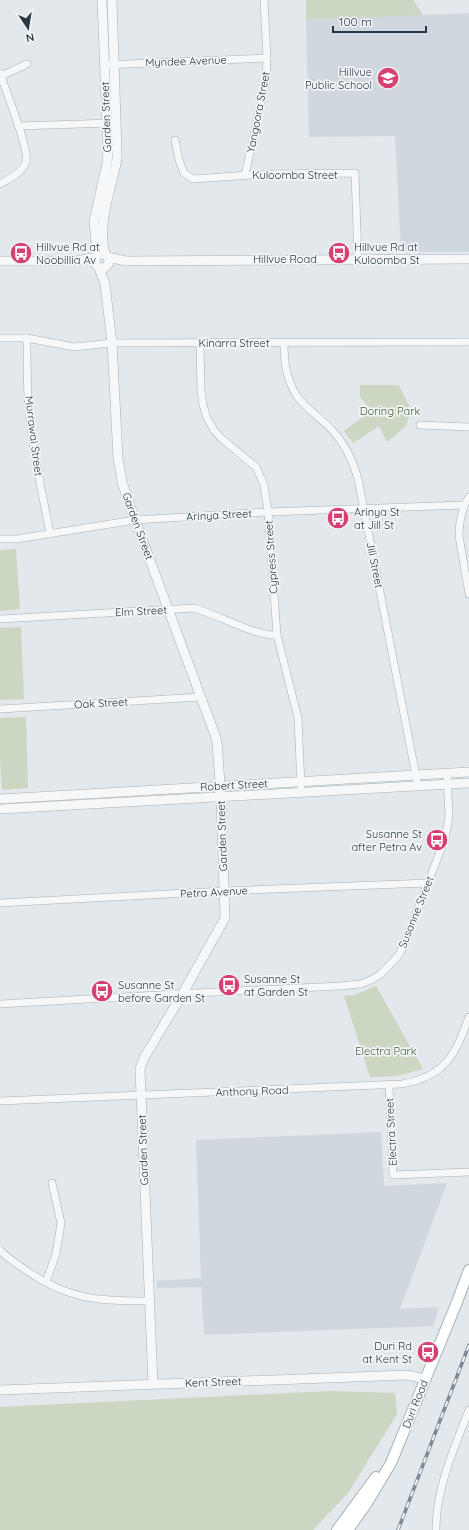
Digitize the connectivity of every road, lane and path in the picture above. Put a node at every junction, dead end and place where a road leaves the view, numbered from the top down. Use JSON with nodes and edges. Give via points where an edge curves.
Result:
{"nodes":[{"id":1,"x":102,"y":0,"type":"edge"},
{"id":2,"x":112,"y":0,"type":"edge"},
{"id":3,"x":264,"y":0,"type":"edge"},
{"id":4,"x":267,"y":58,"type":"junction"},
{"id":5,"x":27,"y":64,"type":"dead end"},
{"id":6,"x":114,"y":64,"type":"junction"},
{"id":7,"x":104,"y":65,"type":"junction"},
{"id":8,"x":1,"y":74,"type":"edge"},
{"id":9,"x":111,"y":123,"type":"junction"},
{"id":10,"x":18,"y":126,"type":"junction"},
{"id":11,"x":175,"y":140,"type":"dead end"},
{"id":12,"x":245,"y":175,"type":"junction"},
{"id":13,"x":0,"y":184,"type":"edge"},
{"id":14,"x":358,"y":259,"type":"junction"},
{"id":15,"x":469,"y":259,"type":"edge"},
{"id":16,"x":0,"y":261,"type":"edge"},
{"id":17,"x":102,"y":261,"type":"junction"},
{"id":18,"x":0,"y":338,"type":"edge"},
{"id":19,"x":27,"y":338,"type":"junction"},
{"id":20,"x":284,"y":342,"type":"junction"},
{"id":21,"x":469,"y":342,"type":"edge"},
{"id":22,"x":112,"y":343,"type":"junction"},
{"id":23,"x":200,"y":343,"type":"junction"},
{"id":24,"x":420,"y":425,"type":"dead end"},
{"id":25,"x":469,"y":427,"type":"edge"},
{"id":26,"x":469,"y":497,"type":"edge"},
{"id":27,"x":464,"y":505,"type":"junction"},
{"id":28,"x":365,"y":510,"type":"junction"},
{"id":29,"x":268,"y":512,"type":"junction"},
{"id":30,"x":135,"y":520,"type":"junction"},
{"id":31,"x":50,"y":533,"type":"junction"},
{"id":32,"x":0,"y":540,"type":"edge"},
{"id":33,"x":469,"y":594,"type":"edge"},
{"id":34,"x":169,"y":610,"type":"junction"},
{"id":35,"x":0,"y":619,"type":"edge"},
{"id":36,"x":276,"y":635,"type":"junction"},
{"id":37,"x":201,"y":697,"type":"junction"},
{"id":38,"x":0,"y":709,"type":"edge"},
{"id":39,"x":469,"y":772,"type":"edge"},
{"id":40,"x":447,"y":773,"type":"junction"},
{"id":41,"x":416,"y":775,"type":"junction"},
{"id":42,"x":301,"y":781,"type":"junction"},
{"id":43,"x":469,"y":783,"type":"edge"},
{"id":44,"x":448,"y":784,"type":"junction"},
{"id":45,"x":220,"y":786,"type":"junction"},
{"id":46,"x":418,"y":786,"type":"junction"},
{"id":47,"x":302,"y":792,"type":"junction"},
{"id":48,"x":221,"y":796,"type":"junction"},
{"id":49,"x":0,"y":799,"type":"edge"},
{"id":50,"x":0,"y":809,"type":"edge"},
{"id":51,"x":428,"y":883,"type":"junction"},
{"id":52,"x":224,"y":891,"type":"junction"},
{"id":53,"x":0,"y":903,"type":"edge"},
{"id":54,"x":183,"y":993,"type":"junction"},
{"id":55,"x":0,"y":1004,"type":"edge"},
{"id":56,"x":469,"y":1017,"type":"edge"},
{"id":57,"x":389,"y":1086,"type":"junction"},
{"id":58,"x":141,"y":1096,"type":"junction"},
{"id":59,"x":0,"y":1101,"type":"edge"},
{"id":60,"x":469,"y":1172,"type":"edge"},
{"id":61,"x":52,"y":1183,"type":"dead end"},
{"id":62,"x":1,"y":1254,"type":"edge"},
{"id":63,"x":469,"y":1270,"type":"edge"},
{"id":64,"x":46,"y":1282,"type":"junction"},
{"id":65,"x":149,"y":1301,"type":"junction"},
{"id":66,"x":425,"y":1379,"type":"junction"},
{"id":67,"x":153,"y":1384,"type":"junction"},
{"id":68,"x":0,"y":1390,"type":"edge"},
{"id":69,"x":469,"y":1410,"type":"edge"},
{"id":70,"x":397,"y":1448,"type":"junction"},
{"id":71,"x":336,"y":1530,"type":"edge"},
{"id":72,"x":348,"y":1530,"type":"edge"},
{"id":73,"x":436,"y":1530,"type":"edge"}],
"edges":[{"from":1,"to":7,"type":"street","name":"Garden Street"},
{"from":2,"to":6,"type":"street","name":"Garden Street"},
{"from":3,"to":4,"type":"street","name":"Yangoora Street"},
{"from":4,"to":6,"type":"street","name":"Myndee Avenue"},
{"from":4,"to":12,"type":"street","name":"Yangoora Street","via":[[266,81]]},
{"from":5,"to":8,"type":"street"},
{"from":6,"to":7,"type":"street","name":"Myndee Avenue"},
{"from":6,"to":9,"type":"street","name":"Garden Street"},
{"from":7,"to":9,"type":"street","name":"Garden Street"},
{"from":8,"to":10,"type":"street"},
{"from":9,"to":10,"type":"street"},
{"from":9,"to":17,"type":"street","name":"Garden Street","via":[[117,159],[103,228]]},
{"from":10,"to":13,"type":"street","via":[[25,147],[26,162],[19,171]]},
{"from":11,"to":12,"type":"street","name":"Kuloomba Street","via":[[184,173],[193,178]]},
{"from":12,"to":14,"type":"street","name":"Kuloomba Street","via":[[355,173]]},
{"from":14,"to":15,"type":"street","name":"Hillvue Road"},
{"from":14,"to":17,"type":"street","name":"Hillvue Road"},
{"from":16,"to":17,"type":"street","name":"Hillvue Road"},
{"from":17,"to":22,"type":"street","name":"Garden Street"},
{"from":18,"to":19,"type":"street","name":"Kinarra Street"},
{"from":19,"to":22,"type":"street","name":"Kinarra Street","via":[[74,347]]},
{"from":19,"to":31,"type":"street","name":"Murrawai Street","via":[[28,397],[32,431]]},
{"from":20,"to":21,"type":"street","name":"Kinarra Street"},
{"from":20,"to":23,"type":"street","name":"Kinarra Street"},
{"from":20,"to":28,"type":"street","name":"Jill Street","via":[[284,363],[292,386],[298,397],[332,430],[344,446],[356,471]]},
{"from":22,"to":23,"type":"street","name":"Kinarra Street"},
{"from":22,"to":30,"type":"street","name":"Garden Street","via":[[119,466]]},
{"from":23,"to":29,"type":"street","name":"Cypress Street","via":[[201,390],[207,418],[221,438],[256,467],[264,485]]},
{"from":24,"to":25,"type":"street"},
{"from":26,"to":27,"type":"street"},
{"from":27,"to":28,"type":"street","name":"Arinya Street"},
{"from":27,"to":33,"type":"street","via":[[459,536]]},
{"from":28,"to":29,"type":"street","name":"Arinya Street"},
{"from":28,"to":41,"type":"street","name":"Jill Street"},
{"from":29,"to":30,"type":"street","name":"Arinya Street"},
{"from":29,"to":36,"type":"street","name":"Cypress Street"},
{"from":30,"to":31,"type":"street","name":"Arinya Street"},
{"from":30,"to":34,"type":"street","name":"Garden Street"},
{"from":31,"to":32,"type":"street","name":"Arinya Street"},
{"from":34,"to":35,"type":"street","name":"Elm Street"},
{"from":34,"to":36,"type":"street","name":"Elm Street","via":[[194,608],[269,636]]},
{"from":34,"to":37,"type":"street","name":"Garden Street"},
{"from":36,"to":42,"type":"street","name":"Cypress Street","via":[[298,718]]},
{"from":37,"to":38,"type":"street","name":"Oak Street"},
{"from":37,"to":45,"type":"street","name":"Garden Street","via":[[217,742]]},
{"from":39,"to":40,"type":"street","name":"Robert Street"},
{"from":40,"to":41,"type":"street","name":"Robert Street"},
{"from":40,"to":44,"type":"street","name":"Susanne Street"},
{"from":41,"to":42,"type":"street","name":"Robert Street"},
{"from":41,"to":46,"type":"street","name":"Jill Street"},
{"from":42,"to":45,"type":"street","name":"Robert Street"},
{"from":42,"to":47,"type":"street","name":"Cypress Street"},
{"from":43,"to":44,"type":"street","name":"Robert Street"},
{"from":44,"to":46,"type":"street","name":"Robert Street"},
{"from":44,"to":51,"type":"street","name":"Susanne Street","via":[[449,817],[445,840]]},
{"from":45,"to":48,"type":"street","name":"Garden Street"},
{"from":45,"to":49,"type":"street","name":"Robert Street"},
{"from":46,"to":47,"type":"street","name":"Robert Street"},
{"from":47,"to":48,"type":"street","name":"Robert Street"},
{"from":48,"to":50,"type":"street","name":"Robert Street"},
{"from":48,"to":52,"type":"street","name":"Garden Street"},
{"from":51,"to":52,"type":"street","name":"Petra Avenue"},
{"from":51,"to":54,"type":"street","name":"Susanne Street","via":[[398,956],[373,979],[361,984],[340,986]]},
{"from":52,"to":53,"type":"street","name":"Petra Avenue"},
{"from":52,"to":54,"type":"street","name":"Garden Street","via":[[223,922]]},
{"from":54,"to":55,"type":"street","name":"Susanne Street"},
{"from":54,"to":58,"type":"street","name":"Garden Street","via":[[142,1064]]},
{"from":56,"to":57,"type":"street","name":"Anthony Road","via":[[456,1048],[443,1066],[424,1079]]},
{"from":57,"to":58,"type":"street","name":"Anthony Road"},
{"from":57,"to":60,"type":"street","name":"Electra Street","via":[[394,1175]]},
{"from":58,"to":59,"type":"street","name":"Anthony Road"},
{"from":58,"to":65,"type":"street","name":"Garden Street"},
{"from":61,"to":64,"type":"street","via":[[61,1223],[56,1254]]},
{"from":62,"to":64,"type":"street"},
{"from":63,"to":66,"type":"main road","name":"Duri Road"},
{"from":64,"to":65,"type":"street","via":[[72,1294],[89,1298]]},
{"from":65,"to":67,"type":"street","name":"Garden Street"},
{"from":66,"to":67,"type":"street","name":"Kent Street","via":[[407,1375]]},
{"from":66,"to":70,"type":"main road","name":"Duri Road"},
{"from":67,"to":68,"type":"street","name":"Kent Street"},
{"from":69,"to":73,"type":"street","via":[[444,1477],[439,1496]]},
{"from":70,"to":71,"type":"main road","name":"Duri Road"},
{"from":70,"to":72,"type":"main road","name":"Duri Road","via":[[392,1462]]}]}
